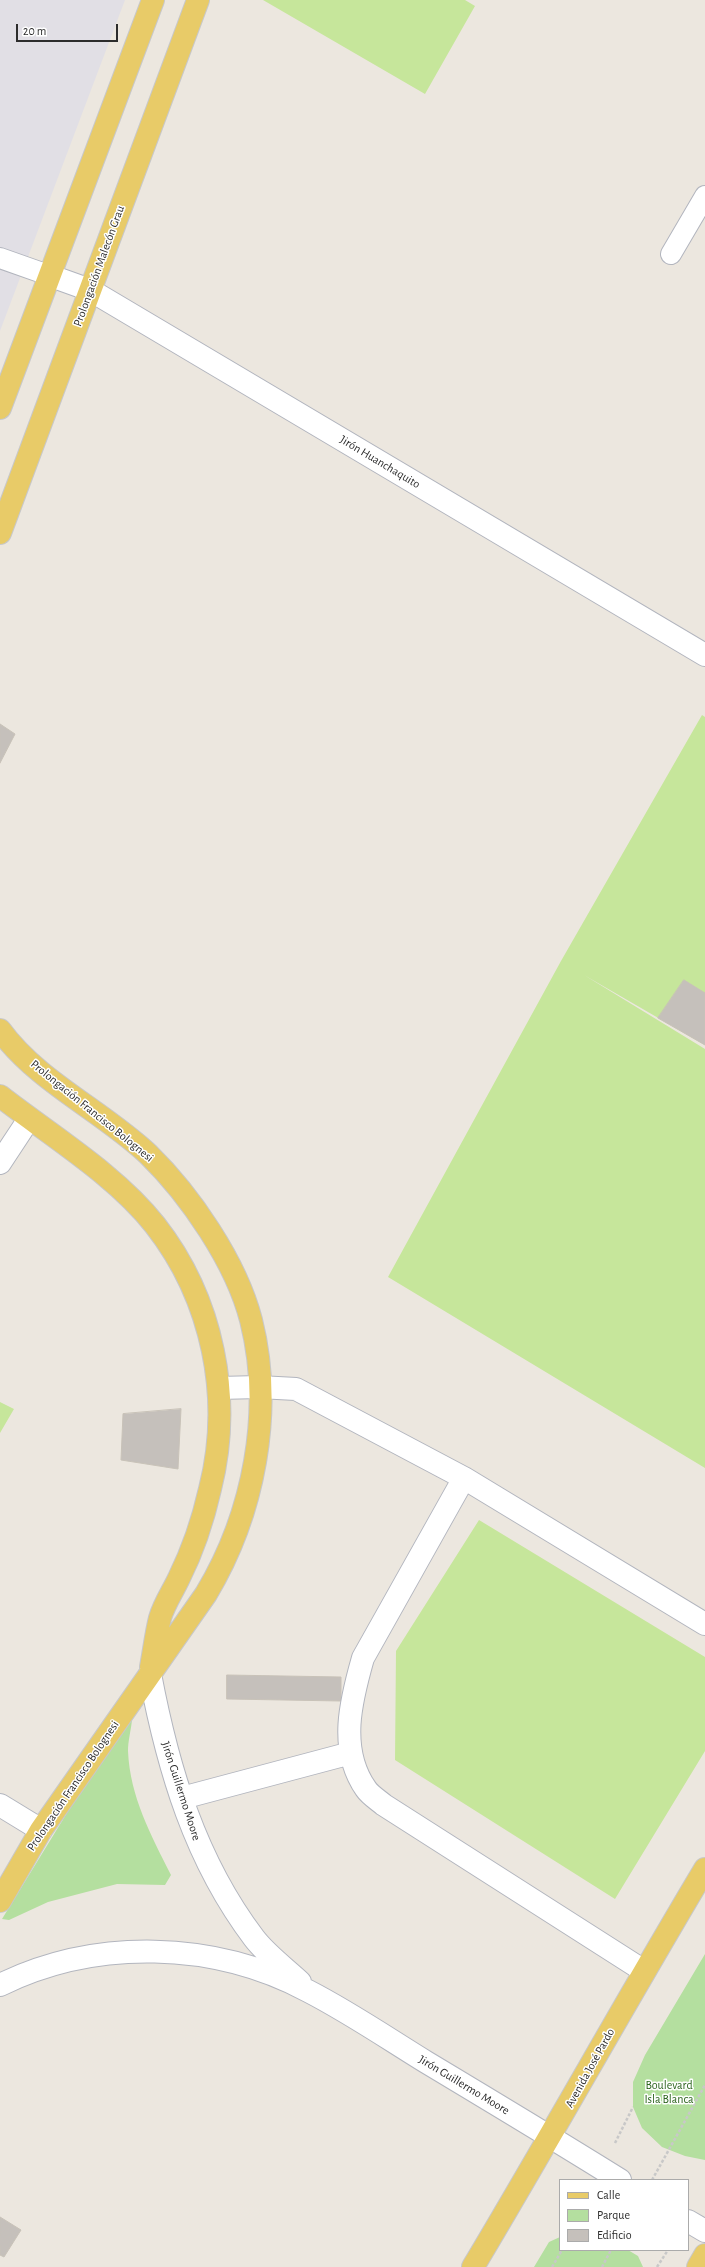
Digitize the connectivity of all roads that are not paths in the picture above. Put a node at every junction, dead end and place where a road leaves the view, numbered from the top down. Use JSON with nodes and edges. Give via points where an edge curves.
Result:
{"nodes":[{"id":1,"x":152,"y":0,"type":"edge"},
{"id":2,"x":198,"y":0,"type":"edge"},
{"id":3,"x":705,"y":196,"type":"edge"},
{"id":4,"x":672,"y":254,"type":"dead end"},
{"id":5,"x":0,"y":258,"type":"edge"},
{"id":6,"x":51,"y":276,"type":"junction"},
{"id":7,"x":90,"y":290,"type":"junction"},
{"id":8,"x":0,"y":408,"type":"edge"},
{"id":9,"x":0,"y":533,"type":"edge"},
{"id":10,"x":705,"y":655,"type":"edge"},
{"id":11,"x":0,"y":1030,"type":"edge"},
{"id":12,"x":0,"y":1096,"type":"edge"},
{"id":13,"x":29,"y":1119,"type":"junction"},
{"id":14,"x":0,"y":1163,"type":"edge"},
{"id":15,"x":259,"y":1387,"type":"junction"},
{"id":16,"x":220,"y":1388,"type":"junction"},
{"id":17,"x":464,"y":1478,"type":"junction"},
{"id":18,"x":705,"y":1624,"type":"edge"},
{"id":19,"x":150,"y":1674,"type":"junction"},
{"id":20,"x":351,"y":1753,"type":"junction"},
{"id":21,"x":182,"y":1798,"type":"junction"},
{"id":22,"x":0,"y":1805,"type":"edge"},
{"id":23,"x":41,"y":1830,"type":"junction"},
{"id":24,"x":705,"y":1869,"type":"edge"},
{"id":25,"x":0,"y":1900,"type":"edge"},
{"id":26,"x":644,"y":1971,"type":"junction"},
{"id":27,"x":0,"y":1985,"type":"edge"},
{"id":28,"x":308,"y":1990,"type":"junction"},
{"id":29,"x":551,"y":2138,"type":"junction"},
{"id":30,"x":618,"y":2179,"type":"edge"},
{"id":31,"x":689,"y":2222,"type":"edge"},
{"id":32,"x":705,"y":2231,"type":"edge"},
{"id":33,"x":705,"y":2255,"type":"edge"},
{"id":34,"x":473,"y":2267,"type":"edge"},
{"id":35,"x":698,"y":2267,"type":"edge"}],
"edges":[{"from":1,"to":6,"type":"main road"},
{"from":2,"to":7,"type":"main road","name":"Prolongación Malecón Grau"},
{"from":3,"to":4,"type":"lane"},
{"from":5,"to":6,"type":"lane"},
{"from":6,"to":7,"type":"street","name":"Jirón Huanchaquito"},
{"from":6,"to":8,"type":"main road"},
{"from":7,"to":9,"type":"main road","name":"Prolongación Malecón Grau"},
{"from":7,"to":10,"type":"street","name":"Jirón Huanchaquito"},
{"from":11,"to":15,"type":"main road","name":"Prolongación Francisco Bolognesi","via":[[44,1075],[147,1154],[184,1193],[212,1235],[235,1278],[250,1318],[258,1355]]},
{"from":12,"to":13,"type":"main road","name":"Prolongación Francisco Bolognesi"},
{"from":13,"to":14,"type":"street"},
{"from":13,"to":16,"type":"main road","name":"Prolongación Francisco Bolognesi","via":[[118,1188],[154,1224],[178,1260],[198,1302],[212,1345]]},
{"from":15,"to":16,"type":"street"},
{"from":15,"to":17,"type":"street","via":[[296,1389]]},
{"from":15,"to":19,"type":"main road","name":"Prolongación Francisco Bolognesi","via":[[259,1430],[241,1520],[221,1569]]},
{"from":16,"to":19,"type":"main road","name":"Prolongación Francisco Bolognesi","via":[[219,1435],[211,1488],[199,1532],[160,1616]]},
{"from":17,"to":18,"type":"street"},
{"from":17,"to":20,"type":"street","via":[[363,1658],[353,1690],[348,1723]]},
{"from":19,"to":21,"type":"street","name":"Jirón Guillermo Moore","via":[[163,1739]]},
{"from":19,"to":23,"type":"main road","name":"Prolongación Francisco Bolognesi"},
{"from":20,"to":21,"type":"street"},
{"from":20,"to":26,"type":"street","via":[[352,1761],[366,1789],[384,1805]]},
{"from":21,"to":28,"type":"street","name":"Jirón Guillermo Moore","via":[[193,1833],[220,1888],[255,1939]]},
{"from":22,"to":23,"type":"street"},
{"from":23,"to":25,"type":"main road","name":"Prolongación Francisco Bolognesi"},
{"from":24,"to":26,"type":"main road","name":"Avenida José Pardo"},
{"from":26,"to":29,"type":"main road","name":"Avenida José Pardo"},
{"from":27,"to":28,"type":"street","name":"Jirón Guillermo Moore","via":[[23,1974],[78,1957],[135,1951],[193,1954],[249,1966]]},
{"from":28,"to":29,"type":"street","name":"Jirón Guillermo Moore"},
{"from":29,"to":30,"type":"street","name":"Jirón Guillermo Moore"},
{"from":29,"to":34,"type":"main road","name":"Avenida José Pardo"},
{"from":31,"to":32,"type":"street"},
{"from":33,"to":35,"type":"main road"}]}
